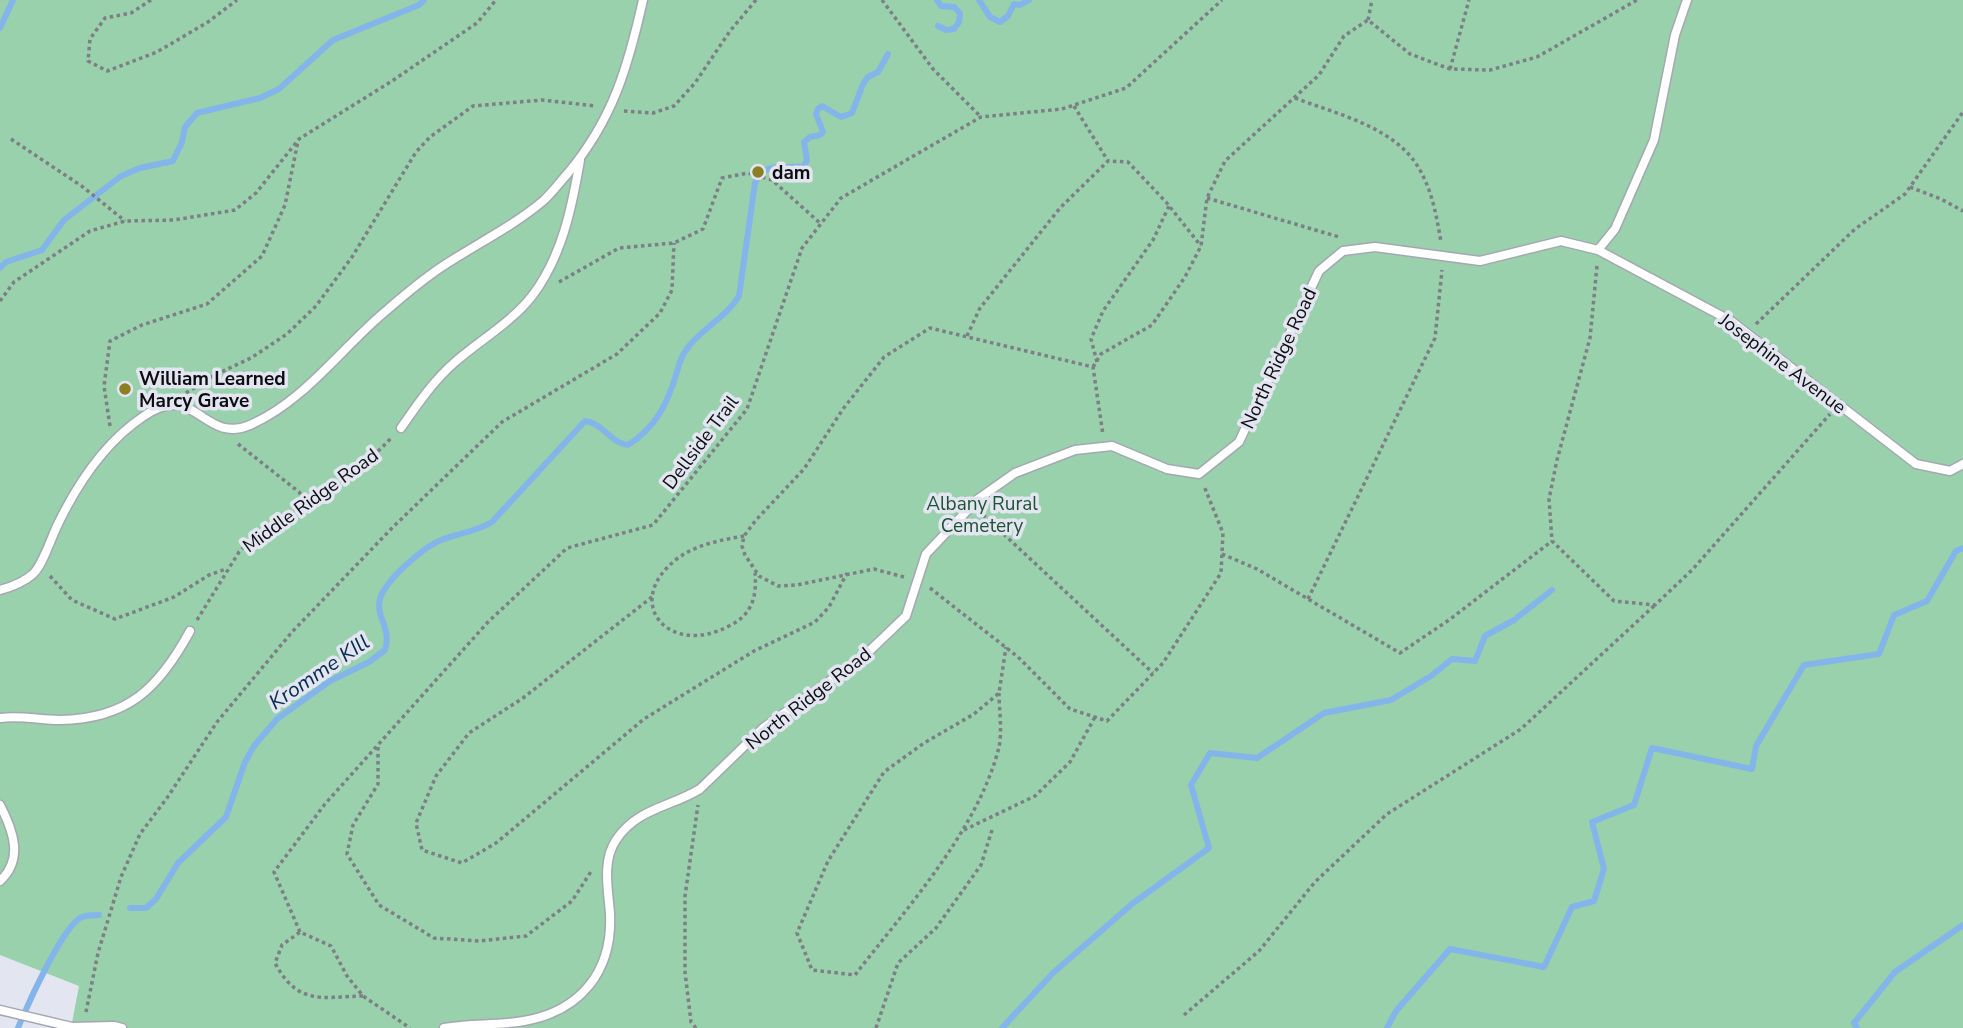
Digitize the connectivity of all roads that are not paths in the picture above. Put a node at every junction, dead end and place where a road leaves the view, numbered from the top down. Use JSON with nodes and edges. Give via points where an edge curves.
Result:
{"nodes":[{"id":1,"x":643,"y":0,"type":"edge"},
{"id":2,"x":1687,"y":0,"type":"edge"},
{"id":3,"x":580,"y":157,"type":"junction"},
{"id":4,"x":1598,"y":250,"type":"junction"},
{"id":5,"x":401,"y":428,"type":"road end"},
{"id":6,"x":1963,"y":464,"type":"edge"},
{"id":7,"x":0,"y":590,"type":"edge"},
{"id":8,"x":190,"y":631,"type":"road end"},
{"id":9,"x":0,"y":718,"type":"edge"},
{"id":10,"x":0,"y":805,"type":"edge"},
{"id":11,"x":0,"y":881,"type":"edge"},
{"id":12,"x":0,"y":1010,"type":"edge"},
{"id":13,"x":73,"y":1027,"type":"edge"},
{"id":14,"x":83,"y":1028,"type":"edge"},
{"id":15,"x":122,"y":1028,"type":"edge"},
{"id":16,"x":444,"y":1028,"type":"edge"}],
"edges":[{"from":1,"to":3,"type":"lane","via":[[625,72],[610,108]]},
{"from":2,"to":4,"type":"lane","via":[[1675,34],[1654,140],[1615,229]]},
{"from":3,"to":5,"type":"lane","via":[[568,220],[538,288],[447,370]]},
{"from":3,"to":7,"type":"lane","via":[[545,199],[436,270],[274,412],[245,427],[225,429],[184,405],[170,404],[145,415],[96,460],[60,519],[35,573]]},
{"from":4,"to":6,"type":"lane","name":"Josephine Avenue","via":[[1731,321],[1916,464],[1950,471]]},
{"from":4,"to":16,"type":"lane","name":"North Ridge Road","via":[[1560,241],[1480,261],[1375,247],[1343,251],[1319,271],[1239,442],[1199,474],[1167,469],[1112,446],[1074,450],[1015,473],[973,505],[926,554],[906,617],[861,659],[763,728],[701,789],[651,809],[617,838],[609,858],[611,930],[601,968],[583,994],[546,1017]]},
{"from":8,"to":9,"type":"lane","via":[[158,680],[122,708],[87,719]]},
{"from":10,"to":11,"type":"lane","via":[[15,848],[8,874]]},
{"from":12,"to":13,"type":"lane"},
{"from":13,"to":14,"type":"lane"},
{"from":14,"to":15,"type":"lane"}]}
